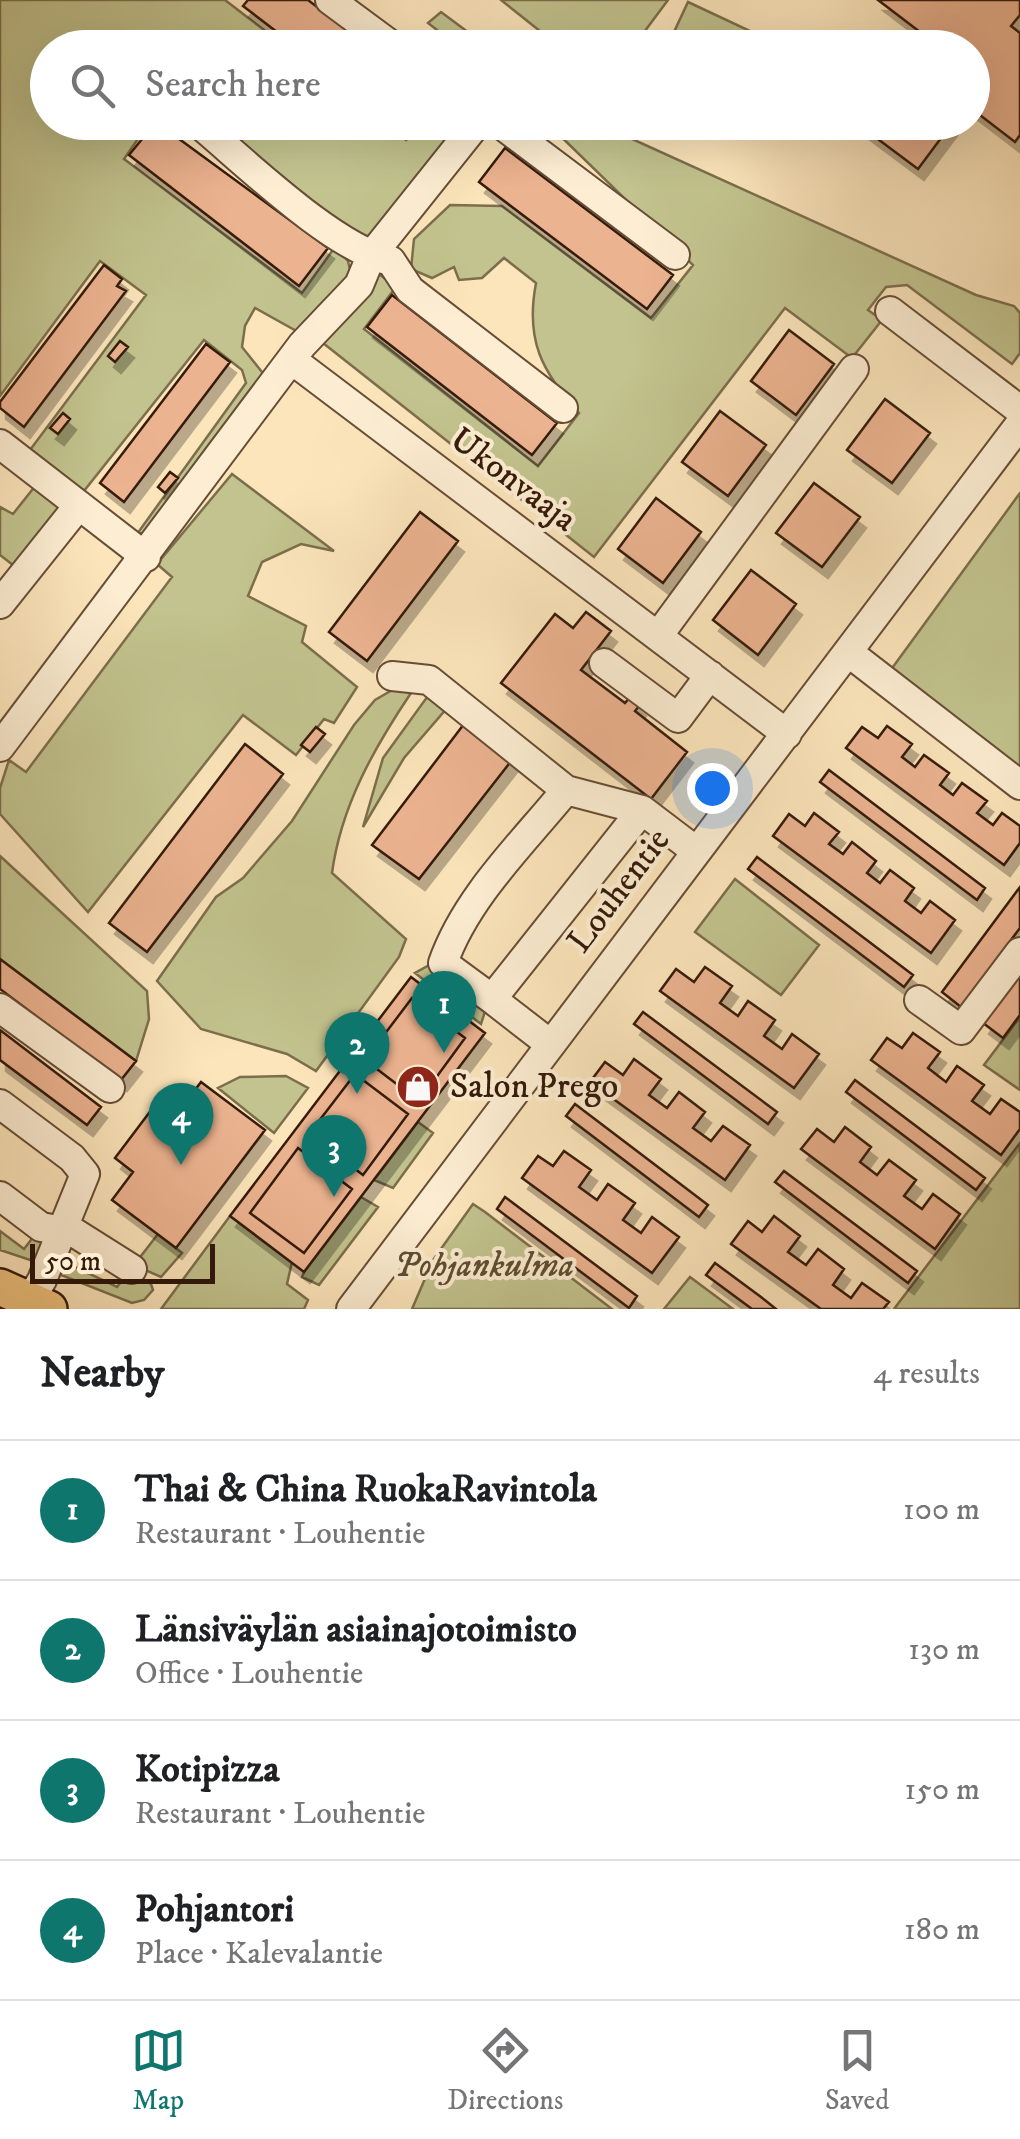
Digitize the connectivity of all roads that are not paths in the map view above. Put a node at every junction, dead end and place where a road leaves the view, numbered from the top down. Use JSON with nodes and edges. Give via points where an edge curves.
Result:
{"nodes":[{"id":1,"x":330,"y":0,"type":"edge"},
{"id":2,"x":371,"y":30,"type":"edge"},
{"id":3,"x":219,"y":140,"type":"edge"},
{"id":4,"x":464,"y":140,"type":"edge"},
{"id":5,"x":522,"y":140,"type":"edge"},
{"id":6,"x":675,"y":255,"type":"dead end"},
{"id":7,"x":371,"y":256,"type":"junction"},
{"id":8,"x":890,"y":312,"type":"dead end"},
{"id":9,"x":292,"y":360,"type":"junction"},
{"id":10,"x":854,"y":369,"type":"dead end"},
{"id":11,"x":564,"y":408,"type":"dead end"},
{"id":12,"x":1020,"y":410,"type":"edge"},
{"id":13,"x":1020,"y":424,"type":"edge"},
{"id":14,"x":0,"y":444,"type":"edge"},
{"id":15,"x":78,"y":505,"type":"junction"},
{"id":16,"x":146,"y":557,"type":"junction"},
{"id":17,"x":0,"y":604,"type":"edge"},
{"id":18,"x":658,"y":636,"type":"junction"},
{"id":19,"x":848,"y":652,"type":"junction"},
{"id":20,"x":604,"y":663,"type":"dead end"},
{"id":21,"x":392,"y":676,"type":"dead end"},
{"id":22,"x":710,"y":676,"type":"junction"},
{"id":23,"x":787,"y":734,"type":"junction"},
{"id":24,"x":0,"y":747,"type":"edge"},
{"id":25,"x":1020,"y":785,"type":"edge"},
{"id":26,"x":566,"y":790,"type":"junction"},
{"id":27,"x":642,"y":810,"type":"junction"},
{"id":28,"x":696,"y":851,"type":"junction"},
{"id":29,"x":1020,"y":952,"type":"edge"},
{"id":30,"x":492,"y":999,"type":"junction"},
{"id":31,"x":919,"y":1000,"type":"dead end"},
{"id":32,"x":0,"y":1008,"type":"edge"},
{"id":33,"x":550,"y":1044,"type":"junction"},
{"id":34,"x":110,"y":1088,"type":"dead end"},
{"id":35,"x":0,"y":1104,"type":"edge"},
{"id":36,"x":0,"y":1196,"type":"edge"},
{"id":37,"x":62,"y":1232,"type":"junction"},
{"id":38,"x":390,"y":1262,"type":"junction"},
{"id":39,"x":132,"y":1269,"type":"dead end"},
{"id":40,"x":26,"y":1302,"type":"edge"},
{"id":41,"x":352,"y":1309,"type":"edge"},
{"id":42,"x":373,"y":1309,"type":"edge"}],
"edges":[{"from":1,"to":2,"type":"street"},
{"from":3,"to":7,"type":"street"},
{"from":4,"to":7,"type":"street"},
{"from":5,"to":6,"type":"street"},
{"from":7,"to":9,"type":"street","via":[[359,286]]},
{"from":7,"to":11,"type":"street","via":[[392,261],[410,290]]},
{"from":8,"to":12,"type":"street"},
{"from":9,"to":16,"type":"street"},
{"from":9,"to":18,"type":"street","name":"Ukonvaaja"},
{"from":10,"to":18,"type":"street"},
{"from":13,"to":19,"type":"street","name":"Louhentie"},
{"from":14,"to":15,"type":"street"},
{"from":15,"to":16,"type":"street"},
{"from":15,"to":17,"type":"street"},
{"from":16,"to":24,"type":"street"},
{"from":18,"to":22,"type":"street","name":"Ukonvaaja"},
{"from":19,"to":23,"type":"street","name":"Louhentie"},
{"from":19,"to":25,"type":"street"},
{"from":20,"to":22,"type":"street","via":[[678,718]]},
{"from":21,"to":26,"type":"street","via":[[428,680]]},
{"from":22,"to":23,"type":"street","name":"Ukonvaaja"},
{"from":23,"to":28,"type":"street","name":"Louhentie"},
{"from":26,"to":27,"type":"street"},
{"from":26,"to":30,"type":"street","via":[[465,914],[442,963]]},
{"from":27,"to":28,"type":"street"},
{"from":27,"to":30,"type":"street"},
{"from":28,"to":33,"type":"street","name":"Louhentie"},
{"from":29,"to":31,"type":"street","via":[[961,1030]]},
{"from":30,"to":33,"type":"street"},
{"from":32,"to":34,"type":"street"},
{"from":33,"to":38,"type":"street","name":"Louhentie"},
{"from":35,"to":37,"type":"street","via":[[85,1174]]},
{"from":36,"to":37,"type":"street","via":[[41,1227]]},
{"from":37,"to":39,"type":"street","via":[[75,1233]]},
{"from":37,"to":40,"type":"street"},
{"from":38,"to":41,"type":"street","name":"Louhentie"},
{"from":38,"to":42,"type":"street","name":"Louhentie"}]}
